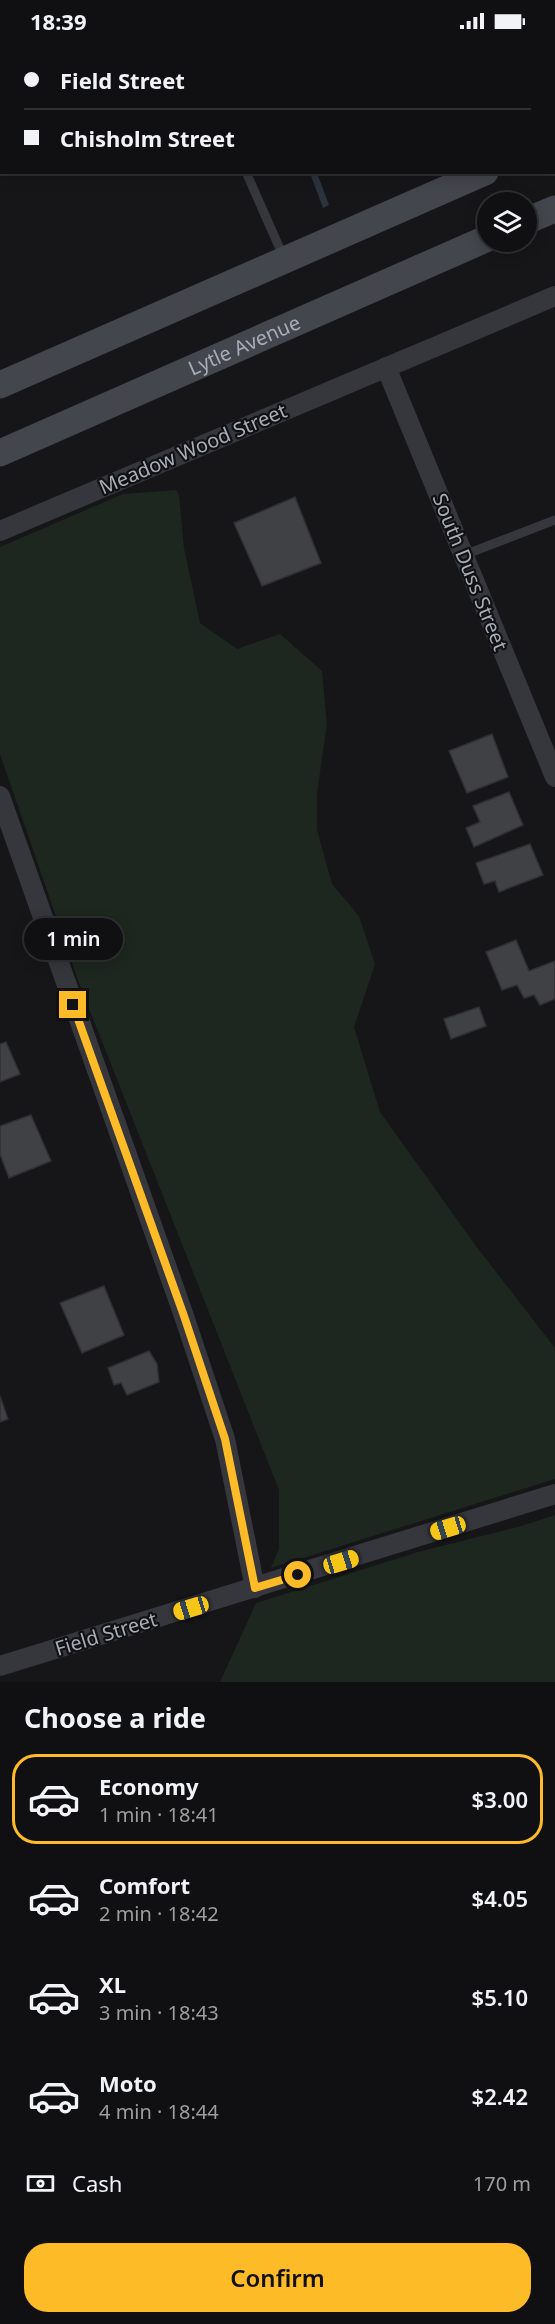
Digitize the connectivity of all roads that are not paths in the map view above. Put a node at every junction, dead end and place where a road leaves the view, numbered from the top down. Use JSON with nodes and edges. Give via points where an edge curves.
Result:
{"nodes":[{"id":1,"x":247,"y":174,"type":"edge"},
{"id":2,"x":480,"y":174,"type":"edge"},
{"id":3,"x":555,"y":209,"type":"edge"},
{"id":4,"x":537,"y":216,"type":"edge"},
{"id":5,"x":477,"y":243,"type":"edge"},
{"id":6,"x":285,"y":260,"type":"junction"},
{"id":7,"x":555,"y":296,"type":"edge"},
{"id":8,"x":386,"y":367,"type":"junction"},
{"id":9,"x":0,"y":385,"type":"edge"},
{"id":10,"x":0,"y":453,"type":"edge"},
{"id":11,"x":555,"y":520,"type":"edge"},
{"id":12,"x":0,"y":531,"type":"edge"},
{"id":13,"x":464,"y":555,"type":"junction"},
{"id":14,"x":555,"y":777,"type":"edge"},
{"id":15,"x":0,"y":796,"type":"edge"},
{"id":16,"x":555,"y":1494,"type":"edge"},
{"id":17,"x":255,"y":1588,"type":"junction"},
{"id":18,"x":0,"y":1666,"type":"edge"}],
"edges":[{"from":1,"to":6,"type":"lane"},
{"from":2,"to":6,"type":"main road"},
{"from":3,"to":4,"type":"main road"},
{"from":5,"to":10,"type":"main road","name":"Lytle Avenue"},
{"from":6,"to":9,"type":"main road"},
{"from":7,"to":8,"type":"street","name":"Meadow Wood Street"},
{"from":8,"to":12,"type":"street","name":"Meadow Wood Street"},
{"from":8,"to":13,"type":"street","name":"South Duss Street"},
{"from":11,"to":13,"type":"lane"},
{"from":13,"to":14,"type":"street","name":"South Duss Street"},
{"from":15,"to":17,"type":"street","via":[[225,1439]]},
{"from":16,"to":17,"type":"street","name":"Field Street"},
{"from":17,"to":18,"type":"street","name":"Field Street"}]}
